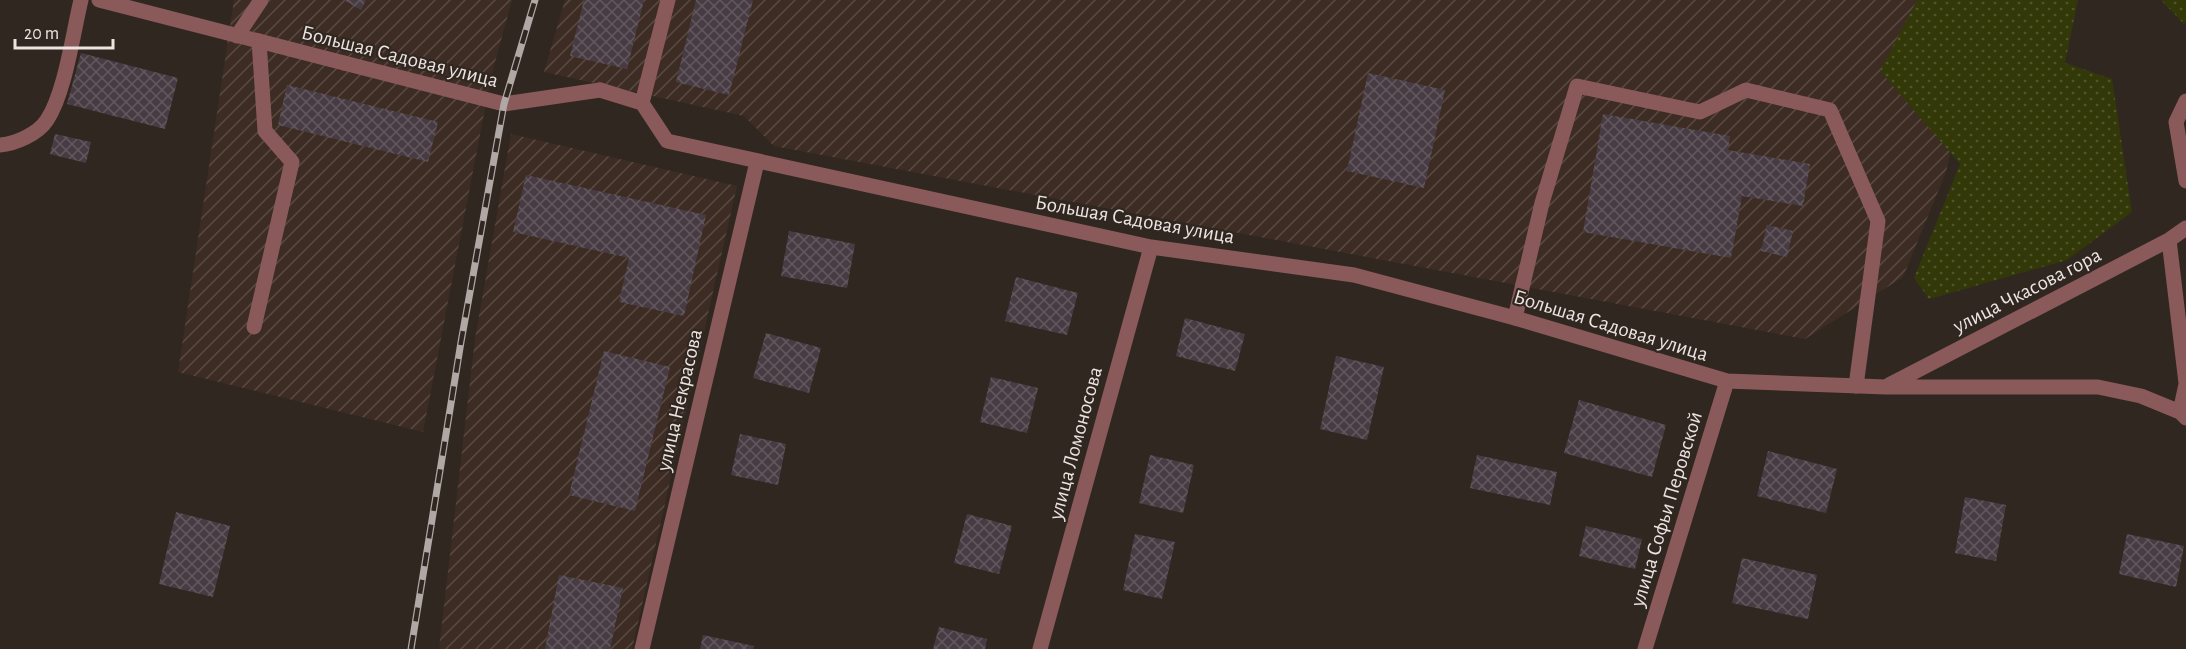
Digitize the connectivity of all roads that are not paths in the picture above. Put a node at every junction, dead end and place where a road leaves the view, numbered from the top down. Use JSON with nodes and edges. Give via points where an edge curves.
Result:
{"nodes":[{"id":1,"x":81,"y":0,"type":"edge"},
{"id":2,"x":99,"y":0,"type":"edge"},
{"id":3,"x":261,"y":0,"type":"edge"},
{"id":4,"x":669,"y":0,"type":"edge"},
{"id":5,"x":237,"y":36,"type":"junction"},
{"id":6,"x":259,"y":41,"type":"junction"},
{"id":7,"x":2186,"y":100,"type":"edge"},
{"id":8,"x":642,"y":103,"type":"junction"},
{"id":9,"x":0,"y":145,"type":"edge"},
{"id":10,"x":757,"y":162,"type":"junction"},
{"id":11,"x":2186,"y":182,"type":"edge"},
{"id":12,"x":2186,"y":228,"type":"edge"},
{"id":13,"x":2169,"y":240,"type":"junction"},
{"id":14,"x":1151,"y":248,"type":"junction"},
{"id":15,"x":1515,"y":318,"type":"junction"},
{"id":16,"x":254,"y":327,"type":"dead end"},
{"id":17,"x":1726,"y":381,"type":"junction"},
{"id":18,"x":2186,"y":383,"type":"edge"},
{"id":19,"x":1856,"y":386,"type":"junction"},
{"id":20,"x":1886,"y":387,"type":"junction"},
{"id":21,"x":2183,"y":415,"type":"edge"},
{"id":22,"x":642,"y":649,"type":"edge"},
{"id":23,"x":1040,"y":649,"type":"edge"},
{"id":24,"x":1645,"y":649,"type":"edge"}],
"edges":[{"from":1,"to":9,"type":"street","via":[[58,95],[46,121],[15,144]]},
{"from":2,"to":5,"type":"street","name":"Большая Садовая улица"},
{"from":3,"to":5,"type":"street"},
{"from":4,"to":8,"type":"street"},
{"from":5,"to":6,"type":"street","name":"Большая Садовая улица"},
{"from":6,"to":8,"type":"street","name":"Большая Садовая улица","via":[[504,104],[600,90]]},
{"from":6,"to":16,"type":"street","via":[[265,131],[292,162]]},
{"from":7,"to":11,"type":"street","via":[[2176,122]]},
{"from":8,"to":10,"type":"street","name":"Большая Садовая улица","via":[[667,141]]},
{"from":10,"to":14,"type":"street","name":"Большая Садовая улица"},
{"from":10,"to":22,"type":"street","name":"улица Некрасова"},
{"from":12,"to":13,"type":"street","name":"улица Чкасова гора"},
{"from":13,"to":18,"type":"street"},
{"from":13,"to":20,"type":"street","name":"улица Чкасова гора"},
{"from":14,"to":15,"type":"street","name":"Большая Садовая улица","via":[[1354,275]]},
{"from":14,"to":23,"type":"street","name":"улица Ломоносова"},
{"from":15,"to":17,"type":"street","name":"Большая Садовая улица"},
{"from":15,"to":19,"type":"street","via":[[1542,203],[1576,86],[1700,112],[1746,90],[1830,110],[1878,221]]},
{"from":17,"to":19,"type":"street","name":"Большая Садовая улица"},
{"from":17,"to":24,"type":"street","name":"улица Софьи Перовской"},
{"from":18,"to":21,"type":"street"},
{"from":19,"to":20,"type":"street","name":"Большая Садовая улица"},
{"from":20,"to":21,"type":"street","name":"Большая Садовая улица","via":[[2098,387],[2141,396]]}]}
